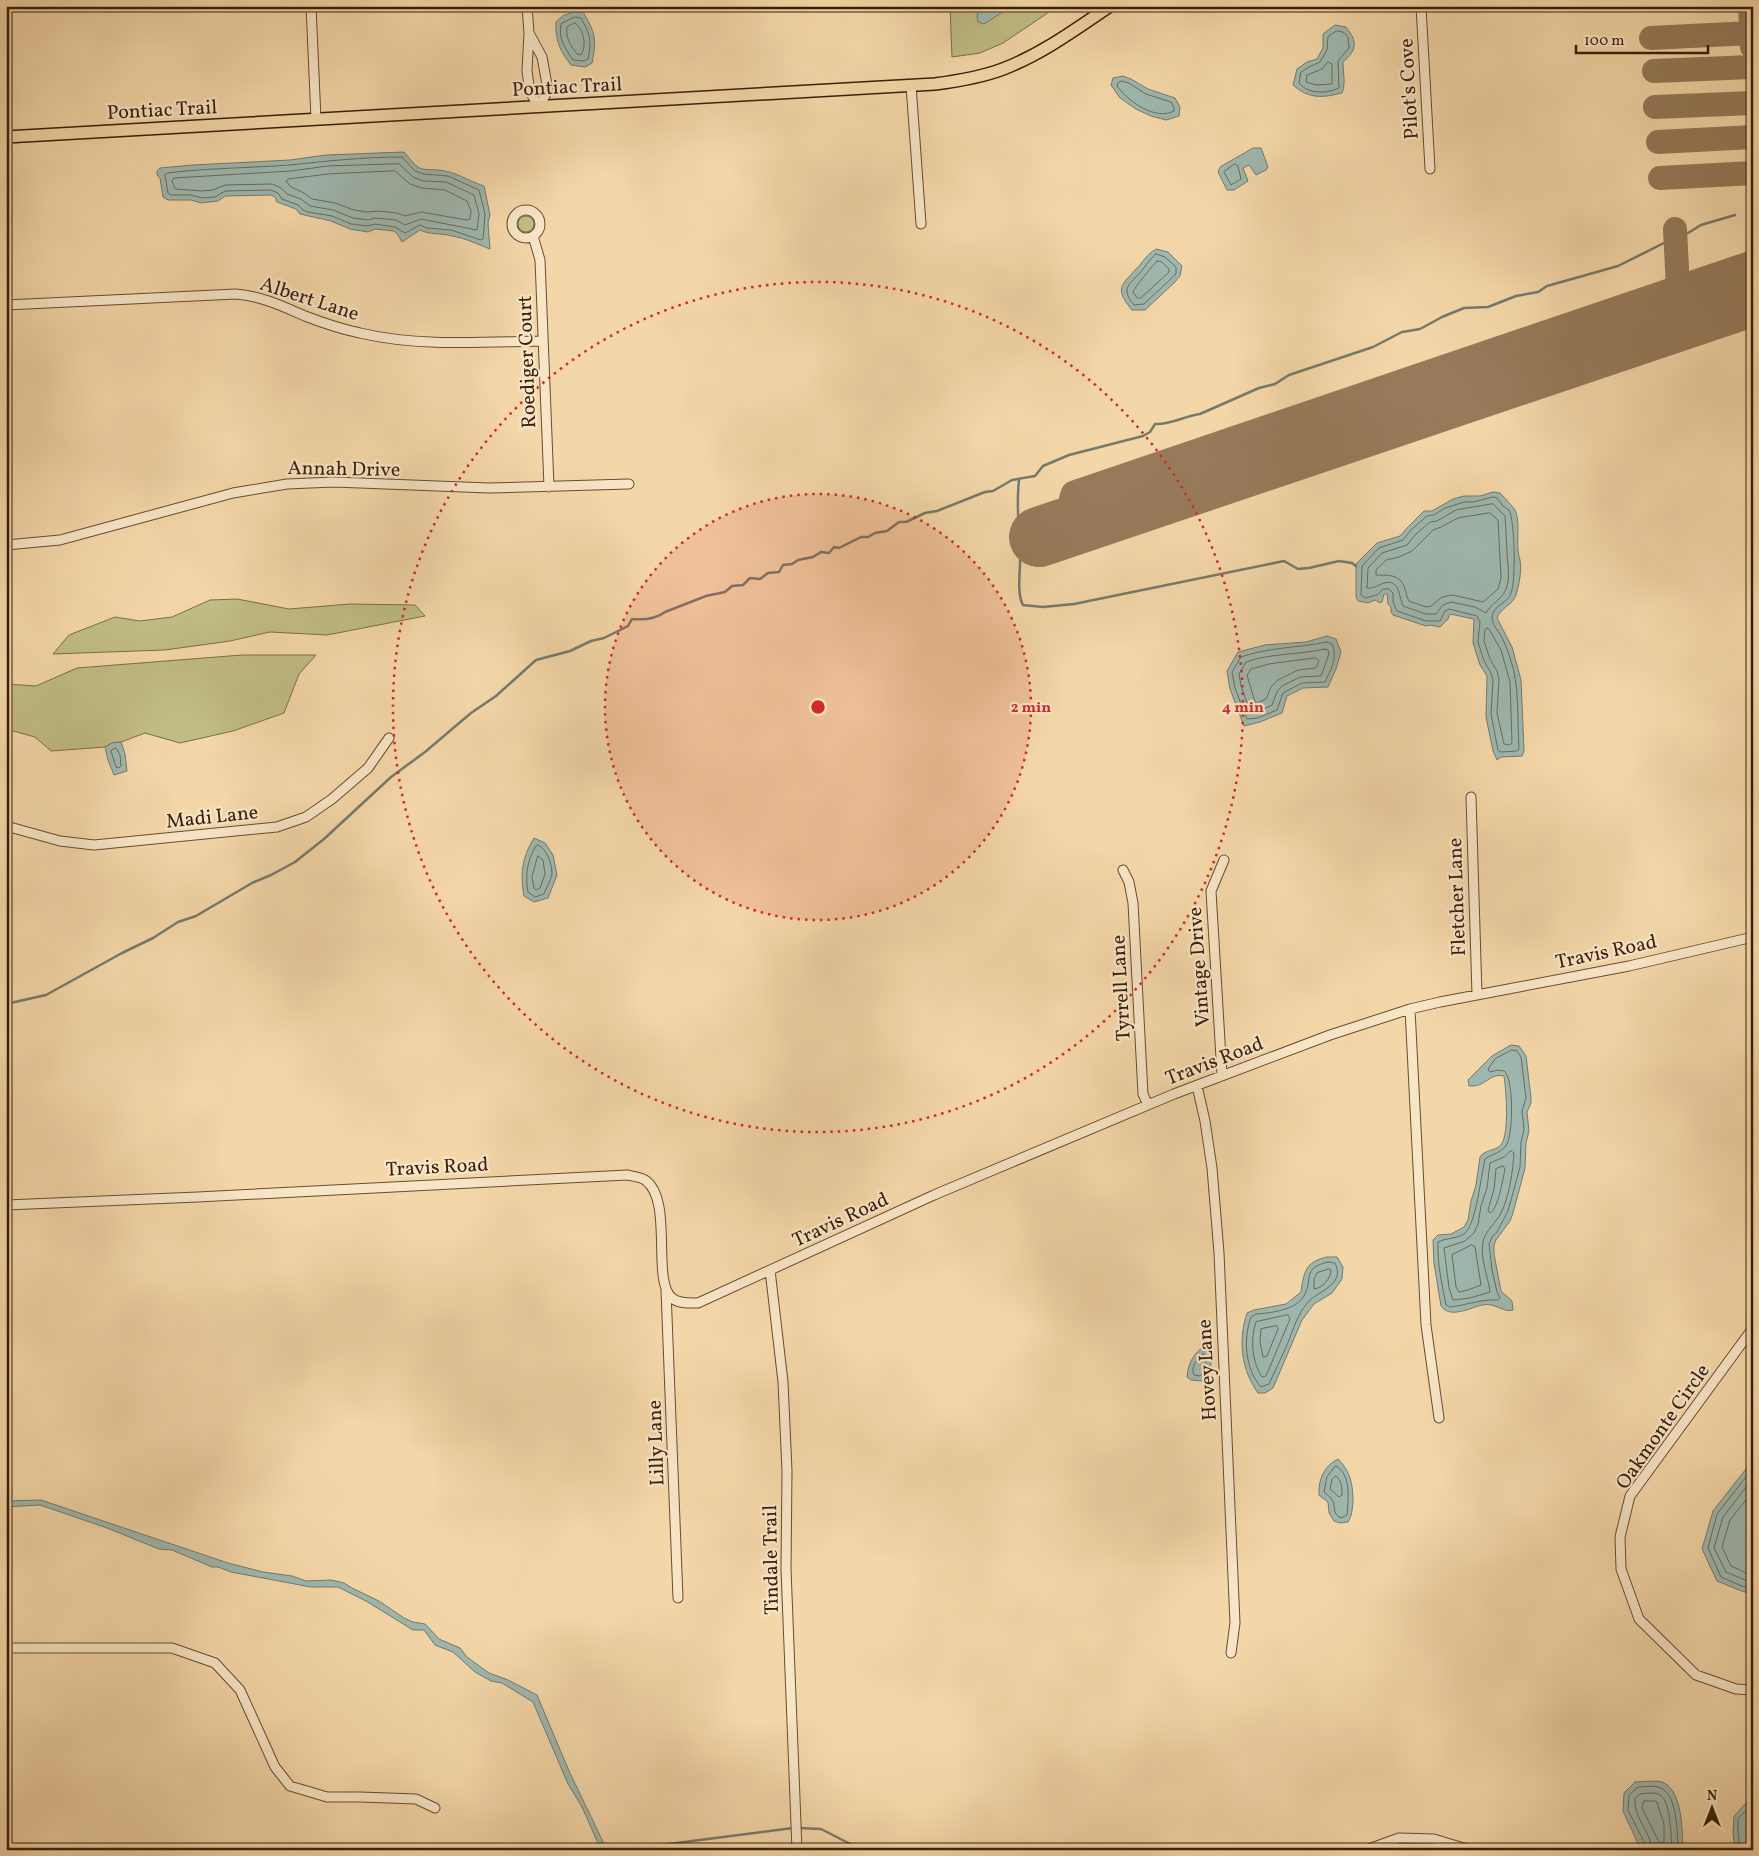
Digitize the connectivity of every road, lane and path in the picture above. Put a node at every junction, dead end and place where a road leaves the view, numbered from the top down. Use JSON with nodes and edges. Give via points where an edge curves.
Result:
{"nodes":[{"id":1,"x":311,"y":6,"type":"edge"},
{"id":2,"x":527,"y":6,"type":"edge"},
{"id":3,"x":1110,"y":6,"type":"edge"},
{"id":4,"x":1421,"y":6,"type":"edge"},
{"id":5,"x":528,"y":33,"type":"junction"},
{"id":6,"x":911,"y":85,"type":"junction"},
{"id":7,"x":539,"y":107,"type":"junction"},
{"id":8,"x":316,"y":119,"type":"junction"},
{"id":9,"x":6,"y":137,"type":"edge"},
{"id":10,"x":1430,"y":169,"type":"dead end"},
{"id":11,"x":921,"y":224,"type":"dead end"},
{"id":12,"x":534,"y":236,"type":"dead end"},
{"id":13,"x":6,"y":305,"type":"edge"},
{"id":14,"x":543,"y":341,"type":"junction"},
{"id":15,"x":629,"y":484,"type":"dead end"},
{"id":16,"x":549,"y":487,"type":"junction"},
{"id":17,"x":6,"y":544,"type":"edge"},
{"id":18,"x":389,"y":738,"type":"dead end"},
{"id":19,"x":1471,"y":797,"type":"dead end"},
{"id":20,"x":6,"y":826,"type":"edge"},
{"id":21,"x":1224,"y":860,"type":"dead end"},
{"id":22,"x":1123,"y":870,"type":"dead end"},
{"id":23,"x":1753,"y":937,"type":"edge"},
{"id":24,"x":1476,"y":995,"type":"junction"},
{"id":25,"x":1410,"y":1009,"type":"junction"},
{"id":26,"x":1222,"y":1075,"type":"junction"},
{"id":27,"x":1196,"y":1086,"type":"junction"},
{"id":28,"x":1148,"y":1106,"type":"junction"},
{"id":29,"x":6,"y":1205,"type":"edge"},
{"id":30,"x":770,"y":1270,"type":"junction"},
{"id":31,"x":666,"y":1286,"type":"junction"},
{"id":32,"x":1753,"y":1328,"type":"edge"},
{"id":33,"x":1439,"y":1418,"type":"dead end"},
{"id":34,"x":678,"y":1598,"type":"dead end"},
{"id":35,"x":6,"y":1648,"type":"edge"},
{"id":36,"x":1231,"y":1653,"type":"dead end"},
{"id":37,"x":1753,"y":1690,"type":"edge"},
{"id":38,"x":435,"y":1808,"type":"dead end"},
{"id":39,"x":797,"y":1850,"type":"edge"},
{"id":40,"x":1366,"y":1850,"type":"edge"},
{"id":41,"x":1470,"y":1850,"type":"edge"}],
"edges":[{"from":1,"to":8,"type":"street"},
{"from":2,"to":5,"type":"street"},
{"from":3,"to":6,"type":"main road","name":"Pontiac Trail","via":[[1058,41],[1002,70],[962,80]]},
{"from":4,"to":10,"type":"street","name":"Pilot's Cove"},
{"from":5,"to":7,"type":"street","via":[[530,92]]},
{"from":5,"to":7,"type":"street","via":[[542,57],[548,90]]},
{"from":6,"to":7,"type":"main road","name":"Pontiac Trail"},
{"from":6,"to":11,"type":"street"},
{"from":7,"to":8,"type":"main road","name":"Pontiac Trail"},
{"from":8,"to":9,"type":"main road","name":"Pontiac Trail"},
{"from":12,"to":14,"type":"street","name":"Roediger Court","via":[[540,260]]},
{"from":13,"to":14,"type":"street","name":"Albert Lane","via":[[236,294],[265,299],[344,329],[388,338],[439,342]]},
{"from":14,"to":16,"type":"street","name":"Roediger Court"},
{"from":15,"to":16,"type":"street","name":"Annah Drive"},
{"from":16,"to":17,"type":"street","name":"Annah Drive","via":[[453,488],[334,482],[287,484],[233,493],[60,540]]},
{"from":18,"to":20,"type":"street","name":"Madi Lane","via":[[368,768],[332,799],[306,817],[277,827],[94,845],[60,841]]},
{"from":19,"to":24,"type":"street","name":"Fletcher Lane"},
{"from":21,"to":26,"type":"street","name":"Vintage Drive","via":[[1211,891]]},
{"from":22,"to":28,"type":"street","name":"Tyrrell Lane","via":[[1133,903],[1143,1094]]},
{"from":23,"to":24,"type":"street","name":"Travis Road","via":[[1629,966]]},
{"from":24,"to":25,"type":"street","name":"Travis Road"},
{"from":25,"to":26,"type":"street","name":"Travis Road","via":[[1330,1034]]},
{"from":25,"to":33,"type":"street","via":[[1426,1325]]},
{"from":26,"to":27,"type":"street","name":"Travis Road"},
{"from":27,"to":28,"type":"street","name":"Travis Road"},
{"from":27,"to":36,"type":"street","name":"Hovey Lane","via":[[1212,1168],[1219,1252],[1235,1623]]},
{"from":28,"to":30,"type":"street","name":"Travis Road","via":[[934,1195]]},
{"from":29,"to":31,"type":"street","name":"Travis Road","via":[[627,1175],[644,1179],[653,1188],[661,1220]]},
{"from":30,"to":31,"type":"street","name":"Travis Road","via":[[698,1303],[673,1299]]},
{"from":30,"to":39,"type":"street","name":"Tindale Trail","via":[[783,1382],[787,1471],[786,1569]]},
{"from":31,"to":34,"type":"street","name":"Lilly Lane"},
{"from":32,"to":37,"type":"street","name":"Oakmonte Circle","via":[[1630,1496],[1620,1537],[1622,1569],[1639,1619],[1696,1675],[1736,1690]]},
{"from":35,"to":38,"type":"street","via":[[172,1648],[215,1663],[240,1690],[275,1767],[290,1786],[327,1797],[416,1799]]},
{"from":40,"to":41,"type":"street","via":[[1399,1838],[1434,1839]]}]}
